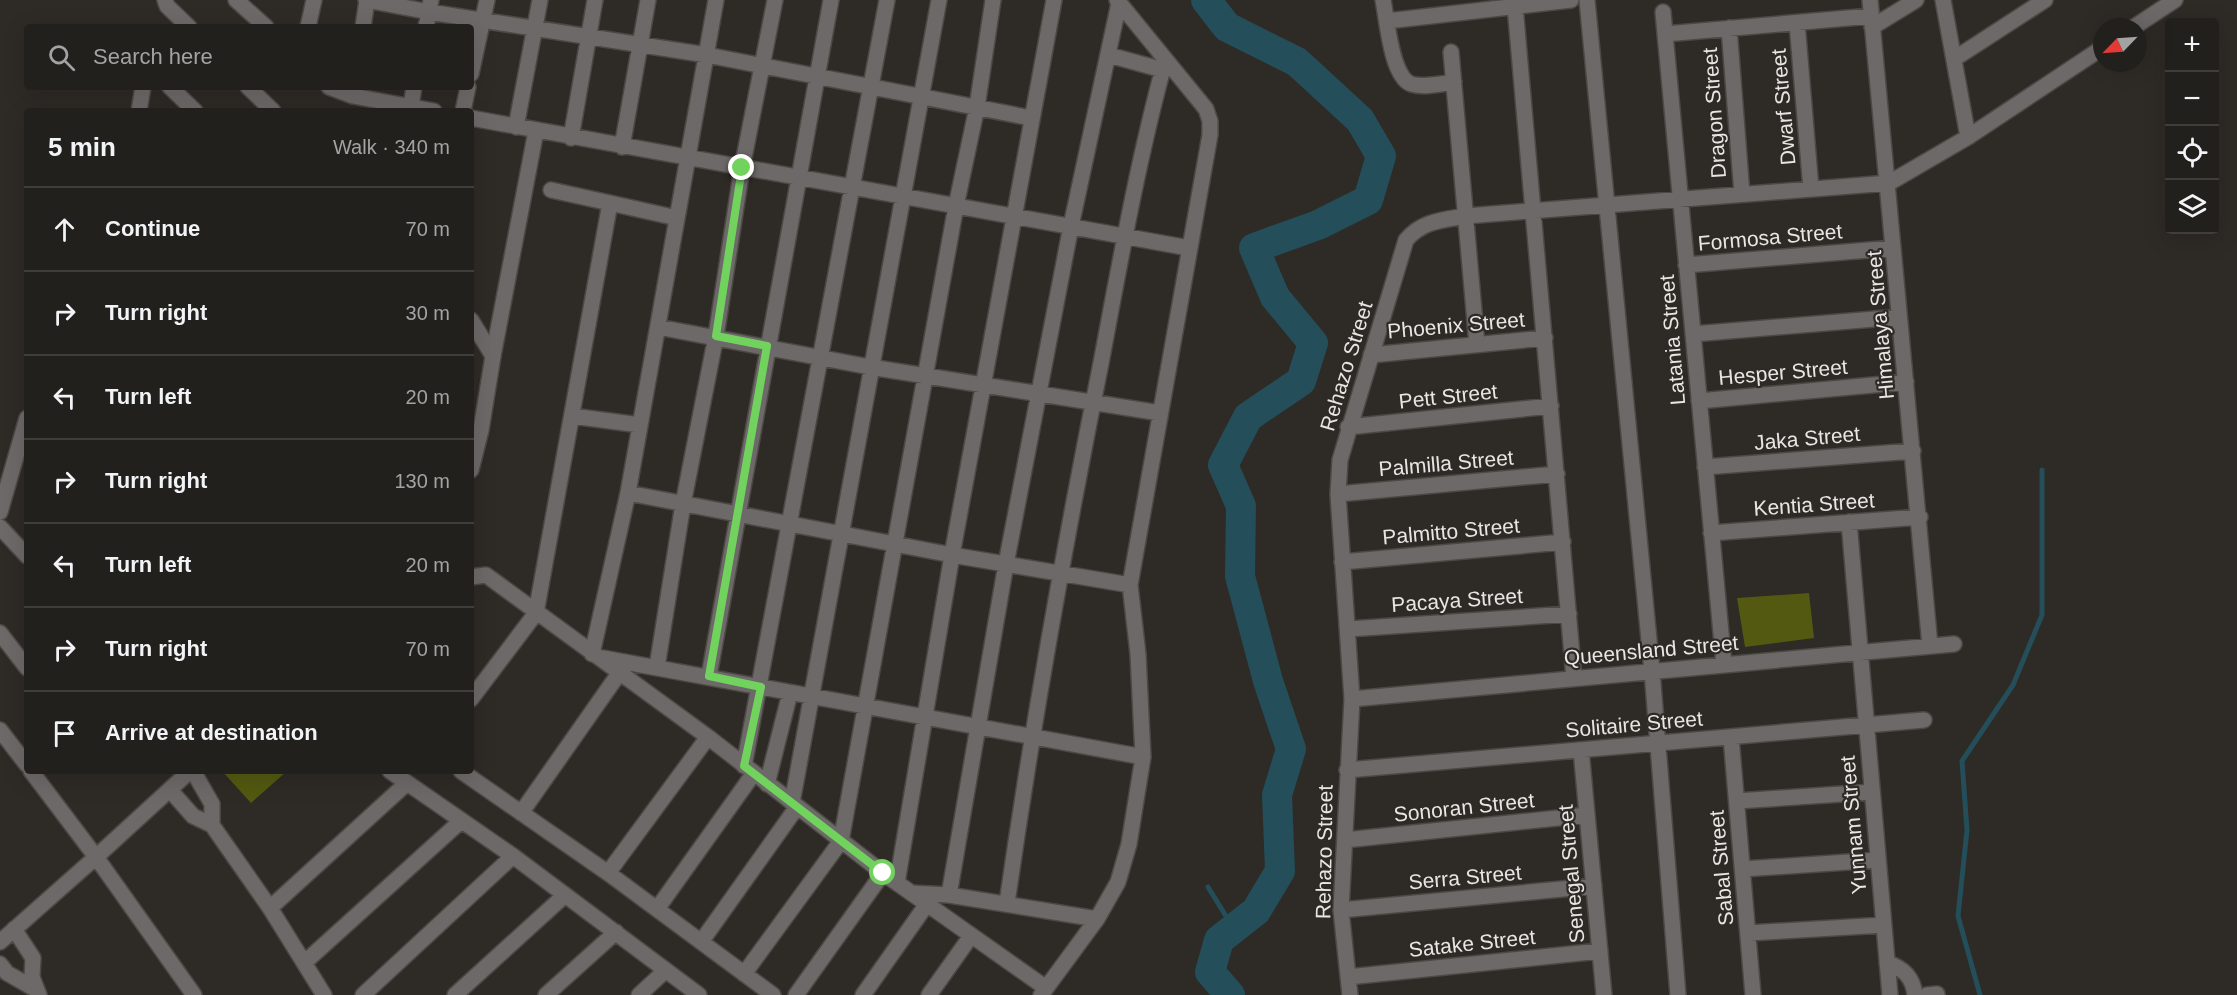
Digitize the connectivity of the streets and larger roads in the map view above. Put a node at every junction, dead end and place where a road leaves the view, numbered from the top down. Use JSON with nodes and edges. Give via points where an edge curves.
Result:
{"nodes":[{"id":1,"x":165,"y":0,"type":"edge"},
{"id":2,"x":236,"y":0,"type":"edge"},
{"id":3,"x":314,"y":0,"type":"edge"},
{"id":4,"x":367,"y":0,"type":"edge"},
{"id":5,"x":487,"y":0,"type":"edge"},
{"id":6,"x":540,"y":0,"type":"edge"},
{"id":7,"x":595,"y":0,"type":"edge"},
{"id":8,"x":648,"y":0,"type":"edge"},
{"id":9,"x":716,"y":0,"type":"edge"},
{"id":10,"x":775,"y":0,"type":"edge"},
{"id":11,"x":831,"y":0,"type":"edge"},
{"id":12,"x":887,"y":0,"type":"edge"},
{"id":13,"x":939,"y":0,"type":"edge"},
{"id":14,"x":993,"y":0,"type":"edge"},
{"id":15,"x":1054,"y":0,"type":"edge"},
{"id":16,"x":1383,"y":0,"type":"edge"},
{"id":17,"x":1570,"y":0,"type":"edge"},
{"id":18,"x":1587,"y":0,"type":"edge"},
{"id":19,"x":1870,"y":0,"type":"edge"},
{"id":20,"x":1916,"y":0,"type":"edge"},
{"id":21,"x":1943,"y":0,"type":"edge"},
{"id":22,"x":2045,"y":0,"type":"edge"},
{"id":23,"x":2175,"y":0,"type":"edge"},
{"id":24,"x":1118,"y":2,"type":"edge"},
{"id":25,"x":1515,"y":6,"type":"junction"},
{"id":26,"x":1443,"y":7,"type":"edge"},
{"id":27,"x":1663,"y":12,"type":"dead end"},
{"id":28,"x":429,"y":13,"type":"edge"},
{"id":29,"x":2147,"y":18,"type":"edge"},
{"id":30,"x":483,"y":21,"type":"junction"},
{"id":31,"x":1388,"y":21,"type":"junction"},
{"id":32,"x":1872,"y":21,"type":"junction"},
{"id":33,"x":1797,"y":23,"type":"junction"},
{"id":34,"x":186,"y":24,"type":"edge"},
{"id":35,"x":263,"y":24,"type":"edge"},
{"id":36,"x":309,"y":24,"type":"edge"},
{"id":37,"x":363,"y":24,"type":"edge"},
{"id":38,"x":534,"y":28,"type":"junction"},
{"id":39,"x":1729,"y":28,"type":"junction"},
{"id":40,"x":1665,"y":34,"type":"junction"},
{"id":41,"x":588,"y":37,"type":"junction"},
{"id":42,"x":639,"y":44,"type":"junction"},
{"id":43,"x":1451,"y":52,"type":"dead end"},
{"id":44,"x":707,"y":54,"type":"junction"},
{"id":45,"x":2093,"y":54,"type":"edge"},
{"id":46,"x":1109,"y":55,"type":"junction"},
{"id":47,"x":1954,"y":59,"type":"junction"},
{"id":48,"x":474,"y":61,"type":"edge"},
{"id":49,"x":764,"y":66,"type":"junction"},
{"id":50,"x":1164,"y":66,"type":"junction"},
{"id":51,"x":818,"y":76,"type":"junction"},
{"id":52,"x":1454,"y":82,"type":"junction"},
{"id":53,"x":871,"y":86,"type":"junction"},
{"id":54,"x":142,"y":90,"type":"edge"},
{"id":55,"x":173,"y":90,"type":"edge"},
{"id":56,"x":251,"y":90,"type":"edge"},
{"id":57,"x":414,"y":90,"type":"edge"},
{"id":58,"x":467,"y":90,"type":"edge"},
{"id":59,"x":354,"y":91,"type":"edge"},
{"id":60,"x":920,"y":96,"type":"junction"},
{"id":61,"x":411,"y":106,"type":"junction"},
{"id":62,"x":977,"y":107,"type":"junction"},
{"id":63,"x":140,"y":108,"type":"edge"},
{"id":64,"x":192,"y":108,"type":"edge"},
{"id":65,"x":270,"y":108,"type":"edge"},
{"id":66,"x":420,"y":108,"type":"edge"},
{"id":67,"x":464,"y":108,"type":"edge"},
{"id":68,"x":1031,"y":118,"type":"junction"},
{"id":69,"x":474,"y":119,"type":"edge"},
{"id":70,"x":516,"y":127,"type":"junction"},
{"id":71,"x":536,"y":131,"type":"junction"},
{"id":72,"x":1968,"y":137,"type":"junction"},
{"id":73,"x":571,"y":138,"type":"junction"},
{"id":74,"x":622,"y":147,"type":"junction"},
{"id":75,"x":689,"y":159,"type":"junction"},
{"id":76,"x":742,"y":168,"type":"junction"},
{"id":77,"x":798,"y":178,"type":"junction"},
{"id":78,"x":1888,"y":183,"type":"junction"},
{"id":79,"x":852,"y":188,"type":"junction"},
{"id":80,"x":1811,"y":189,"type":"junction"},
{"id":81,"x":551,"y":190,"type":"dead end"},
{"id":82,"x":1742,"y":194,"type":"junction"},
{"id":83,"x":903,"y":197,"type":"junction"},
{"id":84,"x":1680,"y":198,"type":"junction"},
{"id":85,"x":610,"y":203,"type":"junction"},
{"id":86,"x":1605,"y":204,"type":"junction"},
{"id":87,"x":956,"y":206,"type":"junction"},
{"id":88,"x":1534,"y":210,"type":"junction"},
{"id":89,"x":1466,"y":216,"type":"junction"},
{"id":90,"x":1015,"y":217,"type":"junction"},
{"id":91,"x":677,"y":218,"type":"junction"},
{"id":92,"x":1071,"y":226,"type":"junction"},
{"id":93,"x":1125,"y":237,"type":"junction"},
{"id":94,"x":1189,"y":248,"type":"junction"},
{"id":95,"x":1893,"y":248,"type":"junction"},
{"id":96,"x":1686,"y":265,"type":"junction"},
{"id":97,"x":1899,"y":317,"type":"junction"},
{"id":98,"x":474,"y":325,"type":"edge"},
{"id":99,"x":658,"y":327,"type":"junction"},
{"id":100,"x":1693,"y":334,"type":"junction"},
{"id":101,"x":716,"y":336,"type":"junction"},
{"id":102,"x":1545,"y":338,"type":"junction"},
{"id":103,"x":1477,"y":345,"type":"junction"},
{"id":104,"x":767,"y":346,"type":"junction"},
{"id":105,"x":1371,"y":355,"type":"junction"},
{"id":106,"x":493,"y":356,"type":"junction"},
{"id":107,"x":820,"y":356,"type":"junction"},
{"id":108,"x":870,"y":367,"type":"junction"},
{"id":109,"x":926,"y":376,"type":"junction"},
{"id":110,"x":1906,"y":382,"type":"junction"},
{"id":111,"x":983,"y":384,"type":"junction"},
{"id":112,"x":1039,"y":394,"type":"junction"},
{"id":113,"x":1699,"y":402,"type":"junction"},
{"id":114,"x":1093,"y":403,"type":"junction"},
{"id":115,"x":1551,"y":406,"type":"junction"},
{"id":116,"x":1160,"y":413,"type":"junction"},
{"id":117,"x":573,"y":416,"type":"junction"},
{"id":118,"x":640,"y":425,"type":"junction"},
{"id":119,"x":1348,"y":427,"type":"junction"},
{"id":120,"x":24,"y":445,"type":"edge"},
{"id":121,"x":1913,"y":451,"type":"junction"},
{"id":122,"x":474,"y":458,"type":"edge"},
{"id":123,"x":22,"y":463,"type":"edge"},
{"id":124,"x":1705,"y":467,"type":"junction"},
{"id":125,"x":1557,"y":474,"type":"junction"},
{"id":126,"x":628,"y":493,"type":"junction"},
{"id":127,"x":1338,"y":494,"type":"junction"},
{"id":128,"x":683,"y":504,"type":"junction"},
{"id":129,"x":0,"y":513,"type":"edge"},
{"id":130,"x":737,"y":514,"type":"junction"},
{"id":131,"x":1920,"y":517,"type":"junction"},
{"id":132,"x":1849,"y":522,"type":"junction"},
{"id":133,"x":791,"y":524,"type":"junction"},
{"id":134,"x":0,"y":527,"type":"edge"},
{"id":135,"x":1711,"y":533,"type":"junction"},
{"id":136,"x":841,"y":534,"type":"junction"},
{"id":137,"x":1563,"y":542,"type":"junction"},
{"id":138,"x":896,"y":544,"type":"junction"},
{"id":139,"x":24,"y":553,"type":"edge"},
{"id":140,"x":952,"y":555,"type":"junction"},
{"id":141,"x":1342,"y":562,"type":"junction"},
{"id":142,"x":1006,"y":564,"type":"junction"},
{"id":143,"x":1059,"y":573,"type":"junction"},
{"id":144,"x":474,"y":577,"type":"edge"},
{"id":145,"x":1130,"y":585,"type":"junction"},
{"id":146,"x":536,"y":613,"type":"junction"},
{"id":147,"x":1569,"y":614,"type":"junction"},
{"id":148,"x":1349,"y":629,"type":"junction"},
{"id":149,"x":0,"y":633,"type":"edge"},
{"id":150,"x":1954,"y":644,"type":"dead end"},
{"id":151,"x":1930,"y":646,"type":"junction"},
{"id":152,"x":1859,"y":652,"type":"junction"},
{"id":153,"x":595,"y":656,"type":"junction"},
{"id":154,"x":24,"y":661,"type":"edge"},
{"id":155,"x":1724,"y":664,"type":"junction"},
{"id":156,"x":657,"y":667,"type":"junction"},
{"id":157,"x":1652,"y":671,"type":"junction"},
{"id":158,"x":620,"y":672,"type":"junction"},
{"id":159,"x":709,"y":676,"type":"junction"},
{"id":160,"x":1574,"y":678,"type":"junction"},
{"id":161,"x":761,"y":687,"type":"junction"},
{"id":162,"x":790,"y":693,"type":"junction"},
{"id":163,"x":474,"y":695,"type":"edge"},
{"id":164,"x":812,"y":697,"type":"junction"},
{"id":165,"x":1352,"y":699,"type":"junction"},
{"id":166,"x":867,"y":708,"type":"junction"},
{"id":167,"x":924,"y":718,"type":"junction"},
{"id":168,"x":1924,"y":720,"type":"dead end"},
{"id":169,"x":1865,"y":725,"type":"junction"},
{"id":170,"x":978,"y":728,"type":"junction"},
{"id":171,"x":0,"y":730,"type":"edge"},
{"id":172,"x":708,"y":737,"type":"junction"},
{"id":173,"x":1030,"y":737,"type":"junction"},
{"id":174,"x":1731,"y":737,"type":"junction"},
{"id":175,"x":1658,"y":743,"type":"junction"},
{"id":176,"x":1581,"y":750,"type":"junction"},
{"id":177,"x":1143,"y":756,"type":"junction"},
{"id":178,"x":24,"y":761,"type":"edge"},
{"id":179,"x":749,"y":769,"type":"junction"},
{"id":180,"x":1347,"y":770,"type":"junction"},
{"id":181,"x":33,"y":774,"type":"edge"},
{"id":182,"x":188,"y":774,"type":"edge"},
{"id":183,"x":193,"y":774,"type":"edge"},
{"id":184,"x":394,"y":774,"type":"edge"},
{"id":185,"x":465,"y":774,"type":"edge"},
{"id":186,"x":407,"y":783,"type":"junction"},
{"id":187,"x":768,"y":784,"type":"junction"},
{"id":188,"x":170,"y":789,"type":"junction"},
{"id":189,"x":1872,"y":792,"type":"junction"},
{"id":190,"x":1737,"y":801,"type":"junction"},
{"id":191,"x":795,"y":805,"type":"junction"},
{"id":192,"x":521,"y":813,"type":"junction"},
{"id":193,"x":1587,"y":815,"type":"junction"},
{"id":194,"x":461,"y":821,"type":"junction"},
{"id":195,"x":212,"y":825,"type":"junction"},
{"id":196,"x":1345,"y":840,"type":"junction"},
{"id":197,"x":841,"y":841,"type":"junction"},
{"id":198,"x":513,"y":856,"type":"junction"},
{"id":199,"x":96,"y":857,"type":"junction"},
{"id":200,"x":1878,"y":860,"type":"junction"},
{"id":201,"x":1743,"y":869,"type":"junction"},
{"id":202,"x":608,"y":873,"type":"junction"},
{"id":203,"x":883,"y":873,"type":"junction"},
{"id":204,"x":897,"y":883,"type":"junction"},
{"id":205,"x":1594,"y":886,"type":"junction"},
{"id":206,"x":911,"y":892,"type":"junction"},
{"id":207,"x":565,"y":895,"type":"junction"},
{"id":208,"x":949,"y":895,"type":"junction"},
{"id":209,"x":1007,"y":903,"type":"junction"},
{"id":210,"x":927,"y":904,"type":"junction"},
{"id":211,"x":270,"y":908,"type":"junction"},
{"id":212,"x":657,"y":909,"type":"junction"},
{"id":213,"x":1341,"y":910,"type":"junction"},
{"id":214,"x":1097,"y":919,"type":"junction"},
{"id":215,"x":1884,"y":925,"type":"junction"},
{"id":216,"x":14,"y":930,"type":"junction"},
{"id":217,"x":616,"y":932,"type":"junction"},
{"id":218,"x":1748,"y":933,"type":"junction"},
{"id":219,"x":971,"y":936,"type":"junction"},
{"id":220,"x":0,"y":942,"type":"edge"},
{"id":221,"x":701,"y":942,"type":"junction"},
{"id":222,"x":1600,"y":951,"type":"junction"},
{"id":223,"x":304,"y":963,"type":"junction"},
{"id":224,"x":1887,"y":963,"type":"junction"},
{"id":225,"x":0,"y":964,"type":"edge"},
{"id":226,"x":666,"y":970,"type":"junction"},
{"id":227,"x":744,"y":974,"type":"junction"},
{"id":228,"x":1348,"y":977,"type":"junction"},
{"id":229,"x":37,"y":992,"type":"edge"},
{"id":230,"x":1043,"y":992,"type":"edge"},
{"id":231,"x":194,"y":995,"type":"edge"},
{"id":232,"x":324,"y":995,"type":"edge"},
{"id":233,"x":363,"y":995,"type":"edge"},
{"id":234,"x":455,"y":995,"type":"edge"},
{"id":235,"x":546,"y":995,"type":"edge"},
{"id":236,"x":639,"y":995,"type":"edge"},
{"id":237,"x":699,"y":995,"type":"edge"},
{"id":238,"x":772,"y":995,"type":"edge"},
{"id":239,"x":796,"y":995,"type":"edge"},
{"id":240,"x":863,"y":995,"type":"edge"},
{"id":241,"x":929,"y":995,"type":"edge"},
{"id":242,"x":1350,"y":995,"type":"edge"},
{"id":243,"x":1604,"y":995,"type":"edge"},
{"id":244,"x":1678,"y":995,"type":"edge"},
{"id":245,"x":1753,"y":995,"type":"edge"},
{"id":246,"x":1890,"y":995,"type":"edge"},
{"id":247,"x":1915,"y":995,"type":"edge"}],
"edges":[{"from":1,"to":34,"type":"street"},
{"from":2,"to":35,"type":"street"},
{"from":3,"to":36,"type":"street"},
{"from":4,"to":28,"type":"street"},
{"from":4,"to":37,"type":"street"},
{"from":5,"to":30,"type":"street"},
{"from":6,"to":38,"type":"street"},
{"from":7,"to":41,"type":"street"},
{"from":8,"to":42,"type":"street"},
{"from":9,"to":44,"type":"street"},
{"from":10,"to":49,"type":"street"},
{"from":11,"to":51,"type":"street"},
{"from":12,"to":53,"type":"street"},
{"from":13,"to":60,"type":"street"},
{"from":14,"to":62,"type":"street"},
{"from":15,"to":68,"type":"street"},
{"from":16,"to":31,"type":"street"},
{"from":17,"to":25,"type":"street"},
{"from":18,"to":86,"type":"street"},
{"from":19,"to":32,"type":"street","name":"Himalaya Street"},
{"from":20,"to":32,"type":"street"},
{"from":21,"to":47,"type":"street"},
{"from":22,"to":47,"type":"street"},
{"from":23,"to":29,"type":"street"},
{"from":24,"to":46,"type":"street"},
{"from":24,"to":50,"type":"street"},
{"from":25,"to":26,"type":"street"},
{"from":25,"to":88,"type":"street"},
{"from":26,"to":31,"type":"street"},
{"from":27,"to":40,"type":"street","name":"Latania Street"},
{"from":28,"to":30,"type":"street"},
{"from":30,"to":38,"type":"street"},
{"from":30,"to":48,"type":"street"},
{"from":31,"to":52,"type":"street","via":[[1402,78],[1420,85]]},
{"from":32,"to":33,"type":"street"},
{"from":32,"to":78,"type":"street","name":"Himalaya Street"},
{"from":33,"to":39,"type":"street"},
{"from":33,"to":80,"type":"street","name":"Dwarf Street"},
{"from":38,"to":41,"type":"street"},
{"from":38,"to":70,"type":"street"},
{"from":39,"to":40,"type":"street"},
{"from":39,"to":82,"type":"street","name":"Dragon Street"},
{"from":40,"to":84,"type":"street","name":"Latania Street"},
{"from":41,"to":42,"type":"street"},
{"from":41,"to":73,"type":"street"},
{"from":42,"to":44,"type":"street"},
{"from":42,"to":74,"type":"street"},
{"from":43,"to":52,"type":"street"},
{"from":44,"to":49,"type":"street"},
{"from":44,"to":75,"type":"street"},
{"from":45,"to":72,"type":"street"},
{"from":46,"to":50,"type":"street"},
{"from":46,"to":92,"type":"street"},
{"from":47,"to":72,"type":"street"},
{"from":49,"to":51,"type":"street"},
{"from":49,"to":76,"type":"street"},
{"from":50,"to":93,"type":"street"},
{"from":50,"to":94,"type":"street","via":[[1206,108],[1210,121]]},
{"from":51,"to":53,"type":"street"},
{"from":51,"to":77,"type":"street"},
{"from":52,"to":89,"type":"street"},
{"from":53,"to":60,"type":"street"},
{"from":53,"to":79,"type":"street"},
{"from":54,"to":63,"type":"street"},
{"from":55,"to":64,"type":"street"},
{"from":56,"to":65,"type":"street"},
{"from":57,"to":61,"type":"street"},
{"from":58,"to":67,"type":"street"},
{"from":59,"to":61,"type":"street"},
{"from":60,"to":62,"type":"street"},
{"from":60,"to":83,"type":"street"},
{"from":61,"to":66,"type":"street"},
{"from":62,"to":68,"type":"street"},
{"from":62,"to":87,"type":"street"},
{"from":68,"to":90,"type":"street"},
{"from":69,"to":70,"type":"street"},
{"from":70,"to":71,"type":"street"},
{"from":71,"to":73,"type":"street"},
{"from":71,"to":106,"type":"street"},
{"from":72,"to":78,"type":"street"},
{"from":73,"to":74,"type":"street"},
{"from":74,"to":75,"type":"street"},
{"from":75,"to":76,"type":"street"},
{"from":75,"to":91,"type":"street"},
{"from":76,"to":77,"type":"street"},
{"from":76,"to":101,"type":"street"},
{"from":77,"to":79,"type":"street"},
{"from":77,"to":104,"type":"street"},
{"from":78,"to":80,"type":"street","name":"Rehazo Street"},
{"from":78,"to":95,"type":"street","name":"Himalaya Street"},
{"from":79,"to":83,"type":"street"},
{"from":79,"to":107,"type":"street"},
{"from":80,"to":82,"type":"street","name":"Rehazo Street"},
{"from":81,"to":85,"type":"street"},
{"from":82,"to":84,"type":"street","name":"Rehazo Street"},
{"from":83,"to":87,"type":"street"},
{"from":83,"to":108,"type":"street"},
{"from":84,"to":86,"type":"street","name":"Rehazo Street"},
{"from":84,"to":96,"type":"street","name":"Latania Street"},
{"from":85,"to":91,"type":"street"},
{"from":85,"to":117,"type":"street"},
{"from":86,"to":88,"type":"street","name":"Rehazo Street"},
{"from":86,"to":157,"type":"street"},
{"from":87,"to":90,"type":"street"},
{"from":87,"to":109,"type":"street"},
{"from":88,"to":89,"type":"street","name":"Rehazo Street"},
{"from":88,"to":102,"type":"street"},
{"from":89,"to":103,"type":"street"},
{"from":89,"to":105,"type":"street","name":"Rehazo Street","via":[[1425,224],[1406,240]]},
{"from":90,"to":92,"type":"street"},
{"from":90,"to":111,"type":"street"},
{"from":91,"to":99,"type":"street"},
{"from":92,"to":93,"type":"street"},
{"from":92,"to":112,"type":"street"},
{"from":93,"to":94,"type":"street"},
{"from":93,"to":114,"type":"street"},
{"from":94,"to":116,"type":"street"},
{"from":95,"to":96,"type":"street","name":"Formosa Street"},
{"from":95,"to":97,"type":"street","name":"Himalaya Street"},
{"from":96,"to":100,"type":"street","name":"Latania Street"},
{"from":97,"to":100,"type":"street"},
{"from":97,"to":110,"type":"street","name":"Himalaya Street"},
{"from":98,"to":106,"type":"street"},
{"from":99,"to":101,"type":"street"},
{"from":99,"to":118,"type":"street"},
{"from":100,"to":113,"type":"street","name":"Latania Street"},
{"from":101,"to":104,"type":"street"},
{"from":101,"to":128,"type":"street"},
{"from":102,"to":103,"type":"street","name":"Phoenix Street"},
{"from":102,"to":115,"type":"street"},
{"from":103,"to":105,"type":"street","name":"Phoenix Street"},
{"from":104,"to":107,"type":"street"},
{"from":104,"to":130,"type":"street"},
{"from":105,"to":119,"type":"street","name":"Rehazo Street"},
{"from":106,"to":122,"type":"street"},
{"from":107,"to":108,"type":"street"},
{"from":107,"to":133,"type":"street"},
{"from":108,"to":109,"type":"street"},
{"from":108,"to":136,"type":"street"},
{"from":109,"to":111,"type":"street"},
{"from":109,"to":138,"type":"street"},
{"from":110,"to":113,"type":"street","name":"Hesper Street"},
{"from":110,"to":121,"type":"street","name":"Himalaya Street"},
{"from":111,"to":112,"type":"street"},
{"from":111,"to":140,"type":"street"},
{"from":112,"to":114,"type":"street"},
{"from":112,"to":142,"type":"street"},
{"from":113,"to":124,"type":"street","name":"Latania Street"},
{"from":114,"to":116,"type":"street"},
{"from":114,"to":143,"type":"street"},
{"from":115,"to":119,"type":"street","name":"Pett Street"},
{"from":115,"to":125,"type":"street"},
{"from":116,"to":145,"type":"street"},
{"from":117,"to":118,"type":"street"},
{"from":117,"to":146,"type":"street"},
{"from":118,"to":126,"type":"street"},
{"from":119,"to":127,"type":"street","name":"Rehazo Street","via":[[1340,460]]},
{"from":120,"to":123,"type":"street"},
{"from":121,"to":124,"type":"street","name":"Jaka Street"},
{"from":121,"to":131,"type":"street","name":"Himalaya Street"},
{"from":123,"to":129,"type":"street"},
{"from":124,"to":135,"type":"street","name":"Latania Street"},
{"from":125,"to":127,"type":"street","name":"Palmilla Street"},
{"from":125,"to":137,"type":"street"},
{"from":126,"to":128,"type":"street"},
{"from":126,"to":153,"type":"street"},
{"from":127,"to":141,"type":"street","name":"Rehazo Street"},
{"from":128,"to":130,"type":"street"},
{"from":128,"to":156,"type":"street"},
{"from":130,"to":133,"type":"street"},
{"from":130,"to":159,"type":"street"},
{"from":131,"to":132,"type":"street","name":"Kentia Street"},
{"from":131,"to":151,"type":"street","name":"Himalaya Street"},
{"from":132,"to":135,"type":"street","name":"Kentia Street"},
{"from":132,"to":152,"type":"street","name":"Yunnam Street"},
{"from":133,"to":136,"type":"street"},
{"from":133,"to":161,"type":"street"},
{"from":134,"to":139,"type":"street"},
{"from":135,"to":155,"type":"street","name":"Latania Street"},
{"from":136,"to":138,"type":"street"},
{"from":136,"to":164,"type":"street"},
{"from":137,"to":141,"type":"street","name":"Palmitto Street"},
{"from":137,"to":147,"type":"street"},
{"from":138,"to":140,"type":"street"},
{"from":138,"to":166,"type":"street"},
{"from":140,"to":142,"type":"street"},
{"from":140,"to":167,"type":"street"},
{"from":141,"to":148,"type":"street","name":"Rehazo Street"},
{"from":142,"to":143,"type":"street"},
{"from":142,"to":170,"type":"street"},
{"from":143,"to":145,"type":"street"},
{"from":143,"to":173,"type":"street"},
{"from":144,"to":146,"type":"street","via":[[486,575]]},
{"from":145,"to":177,"type":"street"},
{"from":146,"to":153,"type":"street"},
{"from":146,"to":163,"type":"street"},
{"from":147,"to":148,"type":"street","name":"Pacaya Street"},
{"from":147,"to":160,"type":"street"},
{"from":148,"to":165,"type":"street","name":"Rehazo Street"},
{"from":149,"to":154,"type":"street"},
{"from":150,"to":151,"type":"street","name":"Queensland Street"},
{"from":151,"to":152,"type":"street","name":"Queensland Street"},
{"from":152,"to":155,"type":"street","name":"Queensland Street"},
{"from":152,"to":169,"type":"street","name":"Yunnam Street"},
{"from":153,"to":156,"type":"street"},
{"from":153,"to":158,"type":"street"},
{"from":155,"to":157,"type":"street","name":"Queensland Street"},
{"from":156,"to":159,"type":"street"},
{"from":157,"to":160,"type":"street","name":"Queensland Street"},
{"from":157,"to":175,"type":"street"},
{"from":158,"to":172,"type":"street"},
{"from":158,"to":192,"type":"street"},
{"from":159,"to":161,"type":"street"},
{"from":160,"to":165,"type":"street","name":"Queensland Street"},
{"from":161,"to":162,"type":"street"},
{"from":161,"to":179,"type":"street"},
{"from":162,"to":164,"type":"street"},
{"from":162,"to":187,"type":"street"},
{"from":164,"to":166,"type":"street"},
{"from":164,"to":191,"type":"street"},
{"from":165,"to":180,"type":"street","name":"Rehazo Street"},
{"from":166,"to":167,"type":"street"},
{"from":166,"to":197,"type":"street"},
{"from":167,"to":170,"type":"street"},
{"from":167,"to":204,"type":"street"},
{"from":168,"to":169,"type":"street","name":"Solitaire Street"},
{"from":169,"to":174,"type":"street","name":"Solitaire Street"},
{"from":169,"to":189,"type":"street","name":"Yunnam Street"},
{"from":170,"to":173,"type":"street"},
{"from":170,"to":208,"type":"street"},
{"from":171,"to":178,"type":"street"},
{"from":172,"to":179,"type":"street"},
{"from":172,"to":202,"type":"street"},
{"from":173,"to":177,"type":"street"},
{"from":173,"to":209,"type":"street"},
{"from":174,"to":175,"type":"street","name":"Solitaire Street"},
{"from":174,"to":190,"type":"street","name":"Sabal Street"},
{"from":175,"to":176,"type":"street","name":"Solitaire Street"},
{"from":175,"to":244,"type":"street"},
{"from":176,"to":180,"type":"street","name":"Solitaire Street"},
{"from":176,"to":193,"type":"street","name":"Senegal Street"},
{"from":177,"to":214,"type":"street","via":[[1129,844],[1118,882]]},
{"from":179,"to":187,"type":"street"},
{"from":179,"to":212,"type":"street"},
{"from":180,"to":196,"type":"street","name":"Rehazo Street"},
{"from":181,"to":199,"type":"street"},
{"from":182,"to":188,"type":"street"},
{"from":183,"to":195,"type":"street","via":[[212,804]]},
{"from":184,"to":186,"type":"street"},
{"from":185,"to":192,"type":"street"},
{"from":186,"to":194,"type":"street"},
{"from":186,"to":211,"type":"street"},
{"from":187,"to":191,"type":"street"},
{"from":188,"to":195,"type":"street","via":[[193,816]]},
{"from":188,"to":199,"type":"street"},
{"from":189,"to":190,"type":"street"},
{"from":189,"to":200,"type":"street","name":"Yunnam Street"},
{"from":190,"to":201,"type":"street","name":"Sabal Street"},
{"from":191,"to":197,"type":"street"},
{"from":191,"to":221,"type":"street"},
{"from":192,"to":202,"type":"street"},
{"from":193,"to":196,"type":"street","name":"Sonoran Street"},
{"from":193,"to":205,"type":"street","name":"Senegal Street"},
{"from":194,"to":198,"type":"street"},
{"from":194,"to":223,"type":"street"},
{"from":195,"to":211,"type":"street"},
{"from":196,"to":213,"type":"street","name":"Rehazo Street"},
{"from":197,"to":203,"type":"street"},
{"from":197,"to":227,"type":"street"},
{"from":198,"to":207,"type":"street"},
{"from":198,"to":233,"type":"street"},
{"from":199,"to":216,"type":"street"},
{"from":199,"to":231,"type":"street"},
{"from":200,"to":201,"type":"street"},
{"from":200,"to":215,"type":"street","name":"Yunnam Street"},
{"from":201,"to":218,"type":"street","name":"Sabal Street"},
{"from":202,"to":212,"type":"street"},
{"from":203,"to":204,"type":"street"},
{"from":203,"to":239,"type":"street"},
{"from":204,"to":206,"type":"street"},
{"from":205,"to":213,"type":"street","name":"Serra Street"},
{"from":205,"to":222,"type":"street","name":"Senegal Street"},
{"from":206,"to":208,"type":"street"},
{"from":206,"to":210,"type":"street"},
{"from":207,"to":217,"type":"street"},
{"from":207,"to":234,"type":"street"},
{"from":208,"to":209,"type":"street"},
{"from":209,"to":214,"type":"street"},
{"from":210,"to":219,"type":"street"},
{"from":210,"to":240,"type":"street"},
{"from":211,"to":223,"type":"street"},
{"from":212,"to":221,"type":"street"},
{"from":213,"to":228,"type":"street","name":"Rehazo Street"},
{"from":214,"to":230,"type":"street"},
{"from":215,"to":218,"type":"street"},
{"from":215,"to":224,"type":"street","name":"Yunnam Street"},
{"from":216,"to":220,"type":"street"},
{"from":216,"to":229,"type":"street","via":[[33,958]]},
{"from":217,"to":226,"type":"street"},
{"from":217,"to":235,"type":"street"},
{"from":218,"to":245,"type":"street","name":"Sabal Street"},
{"from":219,"to":230,"type":"street"},
{"from":219,"to":241,"type":"street"},
{"from":221,"to":227,"type":"street"},
{"from":222,"to":228,"type":"street","name":"Satake Street"},
{"from":222,"to":243,"type":"street","name":"Senegal Street"},
{"from":223,"to":232,"type":"street"},
{"from":224,"to":246,"type":"street","name":"Yunnam Street"},
{"from":224,"to":247,"type":"street","via":[[1896,965],[1911,978]]},
{"from":225,"to":229,"type":"street"},
{"from":226,"to":236,"type":"street"},
{"from":226,"to":237,"type":"street"},
{"from":227,"to":238,"type":"street"},
{"from":228,"to":242,"type":"street","name":"Rehazo Street"}]}
